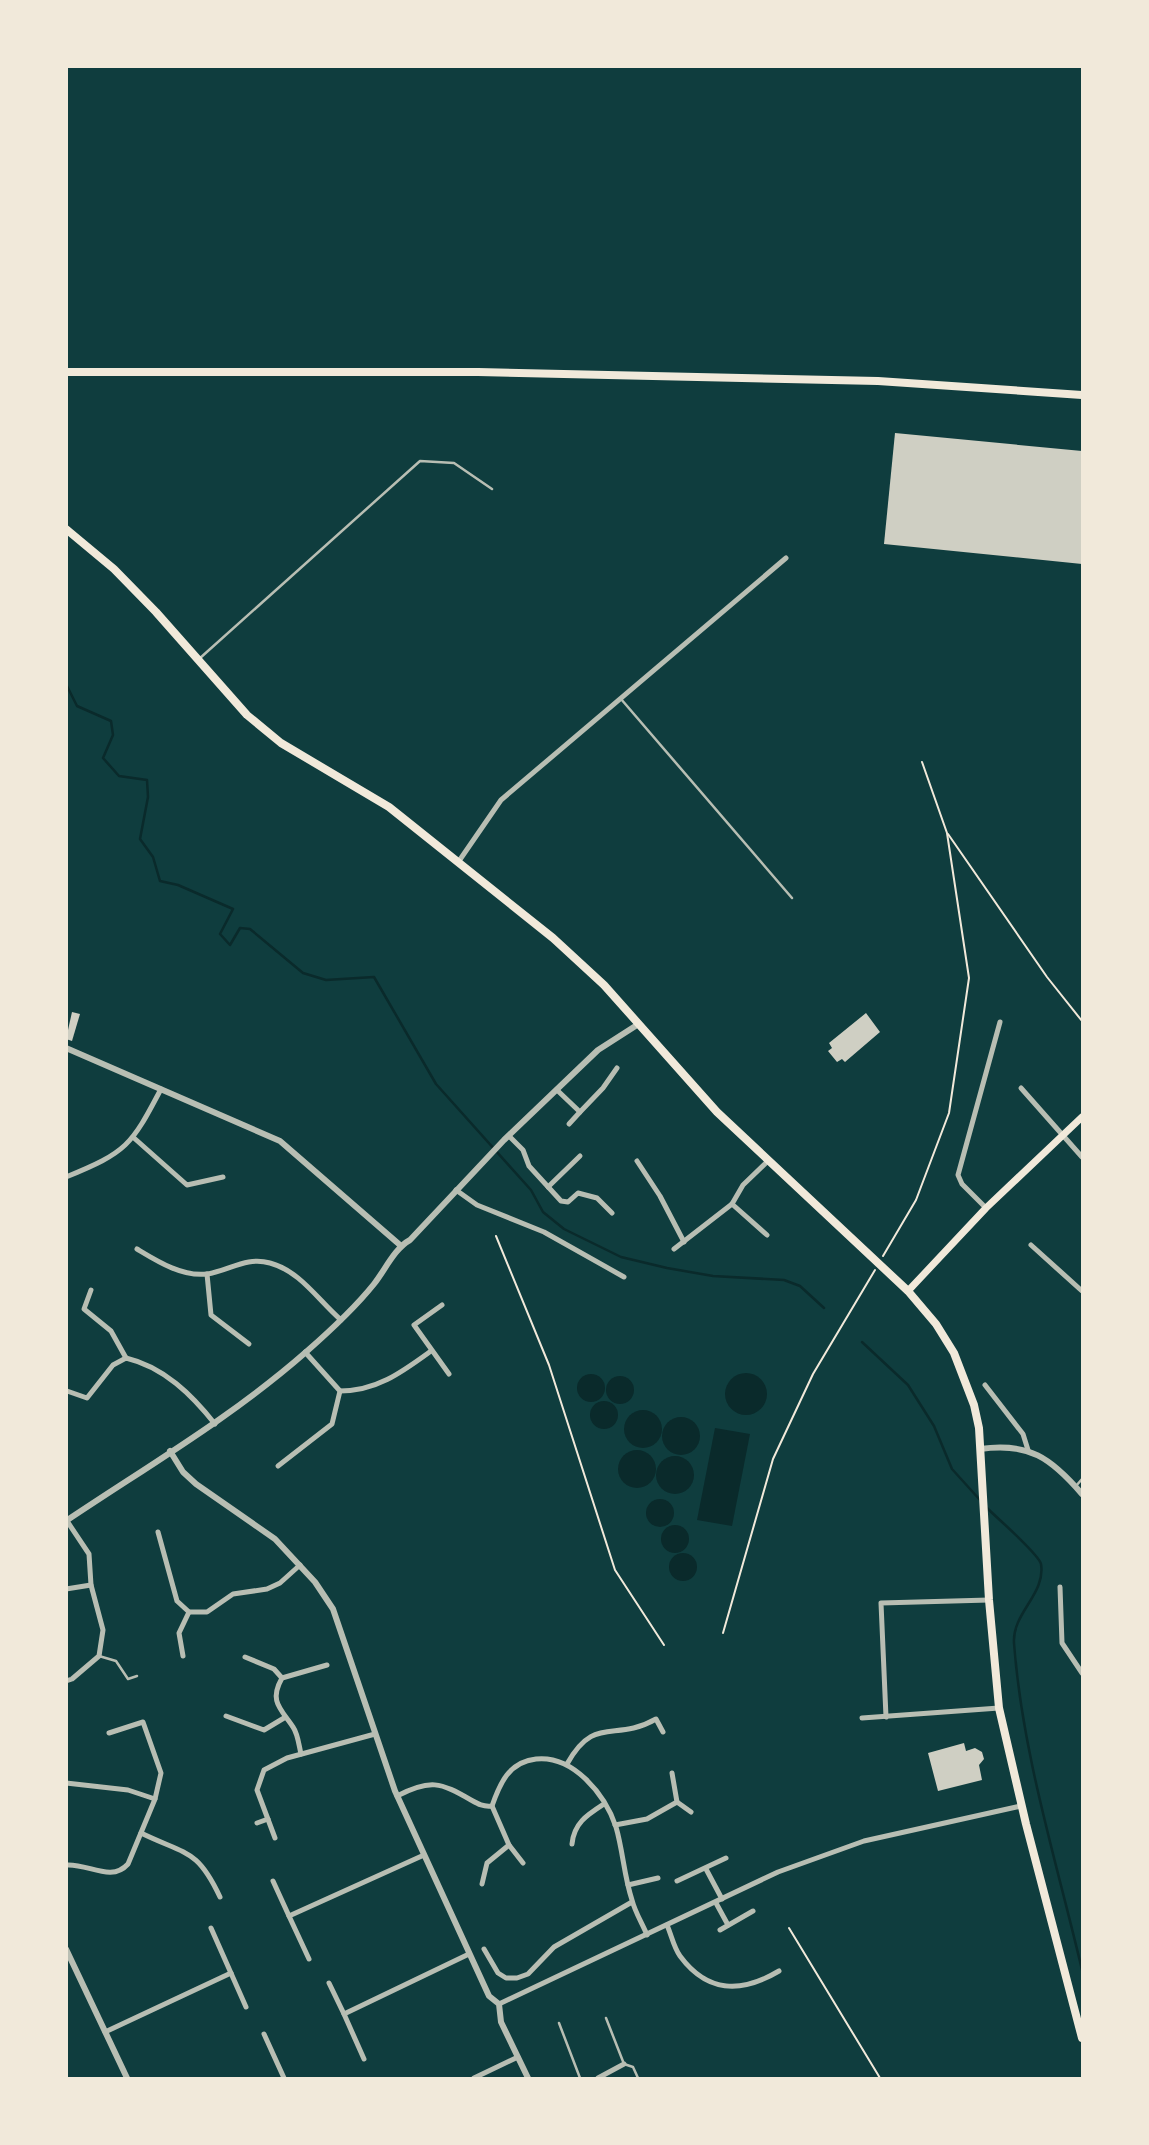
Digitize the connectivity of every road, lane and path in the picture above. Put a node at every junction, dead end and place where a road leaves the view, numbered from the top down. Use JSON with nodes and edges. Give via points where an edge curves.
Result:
{"nodes":[{"id":1,"x":66,"y":372,"type":"edge"},
{"id":2,"x":1083,"y":395,"type":"edge"},
{"id":3,"x":492,"y":489,"type":"dead end"},
{"id":4,"x":66,"y":528,"type":"edge"},
{"id":5,"x":786,"y":558,"type":"dead end"},
{"id":6,"x":197,"y":661,"type":"junction"},
{"id":7,"x":621,"y":699,"type":"junction"},
{"id":8,"x":922,"y":762,"type":"dead end"},
{"id":9,"x":947,"y":833,"type":"junction"},
{"id":10,"x":459,"y":861,"type":"junction"},
{"id":11,"x":792,"y":898,"type":"dead end"},
{"id":12,"x":1083,"y":1021,"type":"edge"},
{"id":13,"x":1000,"y":1022,"type":"dead end"},
{"id":14,"x":637,"y":1025,"type":"junction"},
{"id":15,"x":66,"y":1048,"type":"edge"},
{"id":16,"x":617,"y":1068,"type":"dead end"},
{"id":17,"x":1021,"y":1088,"type":"dead end"},
{"id":18,"x":161,"y":1089,"type":"junction"},
{"id":19,"x":558,"y":1091,"type":"junction"},
{"id":20,"x":580,"y":1112,"type":"junction"},
{"id":21,"x":1083,"y":1117,"type":"edge"},
{"id":22,"x":569,"y":1124,"type":"dead end"},
{"id":23,"x":1064,"y":1136,"type":"junction"},
{"id":24,"x":134,"y":1138,"type":"junction"},
{"id":25,"x":506,"y":1138,"type":"junction"},
{"id":26,"x":580,"y":1156,"type":"dead end"},
{"id":27,"x":1083,"y":1157,"type":"edge"},
{"id":28,"x":769,"y":1160,"type":"junction"},
{"id":29,"x":637,"y":1161,"type":"dead end"},
{"id":30,"x":66,"y":1177,"type":"edge"},
{"id":31,"x":223,"y":1177,"type":"dead end"},
{"id":32,"x":548,"y":1186,"type":"junction"},
{"id":33,"x":456,"y":1190,"type":"junction"},
{"id":34,"x":732,"y":1203,"type":"junction"},
{"id":35,"x":986,"y":1208,"type":"junction"},
{"id":36,"x":612,"y":1213,"type":"dead end"},
{"id":37,"x":896,"y":1233,"type":"dead end"},
{"id":38,"x":767,"y":1235,"type":"dead end"},
{"id":39,"x":496,"y":1236,"type":"dead end"},
{"id":40,"x":684,"y":1242,"type":"junction"},
{"id":41,"x":400,"y":1245,"type":"junction"},
{"id":42,"x":1031,"y":1245,"type":"dead end"},
{"id":43,"x":137,"y":1249,"type":"dead end"},
{"id":44,"x":674,"y":1249,"type":"dead end"},
{"id":45,"x":207,"y":1274,"type":"junction"},
{"id":46,"x":624,"y":1277,"type":"dead end"},
{"id":47,"x":91,"y":1290,"type":"dead end"},
{"id":48,"x":908,"y":1291,"type":"junction"},
{"id":49,"x":1083,"y":1291,"type":"edge"},
{"id":50,"x":863,"y":1293,"type":"dead end"},
{"id":51,"x":442,"y":1305,"type":"dead end"},
{"id":52,"x":341,"y":1320,"type":"junction"},
{"id":53,"x":248,"y":1344,"type":"dead end"},
{"id":54,"x":431,"y":1351,"type":"junction"},
{"id":55,"x":305,"y":1352,"type":"junction"},
{"id":56,"x":126,"y":1358,"type":"junction"},
{"id":57,"x":449,"y":1374,"type":"dead end"},
{"id":58,"x":985,"y":1385,"type":"dead end"},
{"id":59,"x":66,"y":1391,"type":"edge"},
{"id":60,"x":340,"y":1391,"type":"junction"},
{"id":61,"x":215,"y":1424,"type":"junction"},
{"id":62,"x":981,"y":1449,"type":"junction"},
{"id":63,"x":1028,"y":1450,"type":"junction"},
{"id":64,"x":170,"y":1451,"type":"junction"},
{"id":65,"x":278,"y":1466,"type":"dead end"},
{"id":66,"x":1083,"y":1479,"type":"edge"},
{"id":67,"x":1076,"y":1486,"type":"junction"},
{"id":68,"x":1083,"y":1494,"type":"edge"},
{"id":69,"x":67,"y":1521,"type":"edge"},
{"id":70,"x":158,"y":1532,"type":"dead end"},
{"id":71,"x":300,"y":1565,"type":"junction"},
{"id":72,"x":91,"y":1585,"type":"junction"},
{"id":73,"x":1060,"y":1587,"type":"dead end"},
{"id":74,"x":66,"y":1589,"type":"edge"},
{"id":75,"x":989,"y":1600,"type":"junction"},
{"id":76,"x":190,"y":1612,"type":"junction"},
{"id":77,"x":723,"y":1633,"type":"dead end"},
{"id":78,"x":664,"y":1645,"type":"dead end"},
{"id":79,"x":99,"y":1656,"type":"junction"},
{"id":80,"x":184,"y":1656,"type":"dead end"},
{"id":81,"x":245,"y":1657,"type":"dead end"},
{"id":82,"x":314,"y":1658,"type":"dead end"},
{"id":83,"x":327,"y":1665,"type":"dead end"},
{"id":84,"x":317,"y":1668,"type":"junction"},
{"id":85,"x":1083,"y":1673,"type":"edge"},
{"id":86,"x":137,"y":1676,"type":"dead end"},
{"id":87,"x":282,"y":1678,"type":"junction"},
{"id":88,"x":66,"y":1681,"type":"edge"},
{"id":89,"x":999,"y":1708,"type":"junction"},
{"id":90,"x":226,"y":1716,"type":"dead end"},
{"id":91,"x":886,"y":1717,"type":"junction"},
{"id":92,"x":284,"y":1718,"type":"junction"},
{"id":93,"x":862,"y":1718,"type":"dead end"},
{"id":94,"x":663,"y":1732,"type":"dead end"},
{"id":95,"x":109,"y":1733,"type":"dead end"},
{"id":96,"x":375,"y":1734,"type":"junction"},
{"id":97,"x":301,"y":1754,"type":"junction"},
{"id":98,"x":567,"y":1764,"type":"junction"},
{"id":99,"x":673,"y":1773,"type":"dead end"},
{"id":100,"x":66,"y":1783,"type":"edge"},
{"id":101,"x":397,"y":1796,"type":"junction"},
{"id":102,"x":155,"y":1799,"type":"junction"},
{"id":103,"x":677,"y":1802,"type":"junction"},
{"id":104,"x":604,"y":1804,"type":"junction"},
{"id":105,"x":492,"y":1806,"type":"junction"},
{"id":106,"x":1021,"y":1806,"type":"junction"},
{"id":107,"x":691,"y":1812,"type":"dead end"},
{"id":108,"x":268,"y":1819,"type":"junction"},
{"id":109,"x":257,"y":1823,"type":"dead end"},
{"id":110,"x":615,"y":1825,"type":"junction"},
{"id":111,"x":141,"y":1833,"type":"junction"},
{"id":112,"x":275,"y":1838,"type":"dead end"},
{"id":113,"x":572,"y":1844,"type":"dead end"},
{"id":114,"x":509,"y":1845,"type":"junction"},
{"id":115,"x":424,"y":1855,"type":"junction"},
{"id":116,"x":726,"y":1858,"type":"dead end"},
{"id":117,"x":523,"y":1863,"type":"dead end"},
{"id":118,"x":66,"y":1865,"type":"edge"},
{"id":119,"x":706,"y":1869,"type":"junction"},
{"id":120,"x":657,"y":1878,"type":"dead end"},
{"id":121,"x":273,"y":1881,"type":"dead end"},
{"id":122,"x":677,"y":1881,"type":"dead end"},
{"id":123,"x":482,"y":1884,"type":"dead end"},
{"id":124,"x":628,"y":1885,"type":"junction"},
{"id":125,"x":220,"y":1897,"type":"dead end"},
{"id":126,"x":719,"y":1901,"type":"junction"},
{"id":127,"x":632,"y":1902,"type":"junction"},
{"id":128,"x":753,"y":1911,"type":"dead end"},
{"id":129,"x":289,"y":1916,"type":"junction"},
{"id":130,"x":667,"y":1925,"type":"junction"},
{"id":131,"x":728,"y":1925,"type":"junction"},
{"id":132,"x":211,"y":1928,"type":"dead end"},
{"id":133,"x":789,"y":1928,"type":"dead end"},
{"id":134,"x":720,"y":1930,"type":"dead end"},
{"id":135,"x":647,"y":1935,"type":"junction"},
{"id":136,"x":66,"y":1949,"type":"edge"},
{"id":137,"x":484,"y":1949,"type":"dead end"},
{"id":138,"x":469,"y":1954,"type":"junction"},
{"id":139,"x":309,"y":1959,"type":"dead end"},
{"id":140,"x":779,"y":1971,"type":"dead end"},
{"id":141,"x":231,"y":1973,"type":"junction"},
{"id":142,"x":329,"y":1983,"type":"dead end"},
{"id":143,"x":499,"y":2004,"type":"junction"},
{"id":144,"x":246,"y":2007,"type":"dead end"},
{"id":145,"x":344,"y":2014,"type":"junction"},
{"id":146,"x":606,"y":2018,"type":"dead end"},
{"id":147,"x":559,"y":2023,"type":"dead end"},
{"id":148,"x":105,"y":2032,"type":"junction"},
{"id":149,"x":264,"y":2034,"type":"dead end"},
{"id":150,"x":1083,"y":2038,"type":"edge"},
{"id":151,"x":518,"y":2057,"type":"junction"},
{"id":152,"x":364,"y":2059,"type":"dead end"},
{"id":153,"x":624,"y":2064,"type":"junction"},
{"id":154,"x":127,"y":2078,"type":"edge"},
{"id":155,"x":284,"y":2078,"type":"edge"},
{"id":156,"x":474,"y":2078,"type":"edge"},
{"id":157,"x":528,"y":2078,"type":"edge"},
{"id":158,"x":580,"y":2078,"type":"edge"},
{"id":159,"x":598,"y":2078,"type":"edge"},
{"id":160,"x":638,"y":2078,"type":"edge"},
{"id":161,"x":880,"y":2078,"type":"edge"}],
"edges":[{"from":1,"to":2,"type":"main road","via":[[478,372],[851,380]]},
{"from":3,"to":6,"type":"lane","via":[[454,463],[420,461]]},
{"from":4,"to":6,"type":"main road","via":[[156,611]]},
{"from":5,"to":7,"type":"street"},
{"from":6,"to":10,"type":"main road","via":[[247,715],[281,743],[389,807]]},
{"from":7,"to":10,"type":"street","via":[[501,800]]},
{"from":7,"to":11,"type":"lane"},
{"from":8,"to":9,"type":"path"},
{"from":9,"to":12,"type":"path"},
{"from":9,"to":37,"type":"path","via":[[969,978],[948,1113],[916,1200]]},
{"from":10,"to":14,"type":"main road","via":[[553,938],[604,985]]},
{"from":13,"to":35,"type":"street","via":[[958,1175]]},
{"from":14,"to":19,"type":"street","via":[[598,1051]]},
{"from":14,"to":28,"type":"main road","via":[[717,1112]]},
{"from":15,"to":18,"type":"street"},
{"from":16,"to":20,"type":"street"},
{"from":17,"to":23,"type":"street"},
{"from":18,"to":24,"type":"street"},
{"from":18,"to":41,"type":"street","via":[[280,1141]]},
{"from":19,"to":20,"type":"street"},
{"from":19,"to":25,"type":"street"},
{"from":20,"to":22,"type":"street"},
{"from":21,"to":23,"type":"main road"},
{"from":23,"to":27,"type":"street"},
{"from":23,"to":35,"type":"main road"},
{"from":24,"to":30,"type":"street","via":[[100,1163]]},
{"from":24,"to":31,"type":"street","via":[[187,1185]]},
{"from":25,"to":32,"type":"street","via":[[523,1150],[528,1166]]},
{"from":25,"to":33,"type":"street"},
{"from":26,"to":32,"type":"street"},
{"from":28,"to":34,"type":"street"},
{"from":28,"to":48,"type":"main road"},
{"from":29,"to":40,"type":"street"},
{"from":32,"to":36,"type":"street","via":[[561,1201],[568,1202],[578,1193],[597,1198]]},
{"from":33,"to":41,"type":"street"},
{"from":33,"to":46,"type":"street","via":[[477,1205],[544,1232]]},
{"from":34,"to":38,"type":"street"},
{"from":34,"to":40,"type":"street"},
{"from":35,"to":48,"type":"main road"},
{"from":39,"to":78,"type":"path","via":[[549,1365],[615,1570]]},
{"from":40,"to":44,"type":"street"},
{"from":41,"to":52,"type":"street","via":[[373,1286]]},
{"from":42,"to":49,"type":"street"},
{"from":43,"to":45,"type":"street","via":[[169,1268]]},
{"from":45,"to":52,"type":"street","via":[[237,1262],[269,1262],[293,1273]]},
{"from":45,"to":53,"type":"street","via":[[211,1315]]},
{"from":47,"to":56,"type":"street","via":[[84,1309],[111,1331]]},
{"from":48,"to":62,"type":"main road","via":[[936,1324],[963,1373]]},
{"from":50,"to":77,"type":"path","via":[[813,1374],[773,1459]]},
{"from":51,"to":54,"type":"street","via":[[414,1325]]},
{"from":52,"to":55,"type":"street"},
{"from":54,"to":57,"type":"street"},
{"from":54,"to":60,"type":"street","via":[[393,1379],[367,1389]]},
{"from":55,"to":60,"type":"street"},
{"from":55,"to":61,"type":"street"},
{"from":56,"to":59,"type":"street","via":[[113,1365],[87,1398]]},
{"from":56,"to":61,"type":"street","via":[[145,1362],[192,1395]]},
{"from":58,"to":63,"type":"street","via":[[1023,1434]]},
{"from":60,"to":65,"type":"street","via":[[332,1424]]},
{"from":61,"to":64,"type":"street"},
{"from":62,"to":63,"type":"street"},
{"from":62,"to":75,"type":"main road"},
{"from":63,"to":67,"type":"street","via":[[1052,1463]]},
{"from":64,"to":69,"type":"street"},
{"from":64,"to":71,"type":"street","via":[[196,1485],[275,1539]]},
{"from":66,"to":67,"type":"lane"},
{"from":67,"to":68,"type":"street"},
{"from":69,"to":72,"type":"street","via":[[89,1554]]},
{"from":70,"to":76,"type":"street","via":[[177,1601]]},
{"from":71,"to":76,"type":"street","via":[[267,1589],[233,1594],[207,1612]]},
{"from":71,"to":96,"type":"street","via":[[333,1609]]},
{"from":72,"to":74,"type":"street"},
{"from":72,"to":79,"type":"street","via":[[103,1630]]},
{"from":73,"to":85,"type":"street","via":[[1062,1643]]},
{"from":75,"to":89,"type":"main road"},
{"from":75,"to":91,"type":"street","via":[[881,1603]]},
{"from":76,"to":80,"type":"street","via":[[179,1633]]},
{"from":79,"to":86,"type":"lane","via":[[116,1661],[128,1679]]},
{"from":79,"to":88,"type":"street"},
{"from":81,"to":87,"type":"street","via":[[274,1669]]},
{"from":82,"to":84,"type":"street"},
{"from":83,"to":84,"type":"street"},
{"from":84,"to":87,"type":"street"},
{"from":87,"to":92,"type":"street","via":[[276,1705]]},
{"from":89,"to":91,"type":"street"},
{"from":89,"to":106,"type":"main road"},
{"from":90,"to":92,"type":"street","via":[[264,1730]]},
{"from":91,"to":93,"type":"street"},
{"from":92,"to":97,"type":"street","via":[[294,1728]]},
{"from":94,"to":98,"type":"street","via":[[656,1719],[639,1728],[598,1733],[579,1743]]},
{"from":95,"to":102,"type":"street","via":[[143,1722],[161,1773]]},
{"from":96,"to":97,"type":"street"},
{"from":96,"to":101,"type":"street"},
{"from":97,"to":108,"type":"street","via":[[264,1770],[257,1790]]},
{"from":98,"to":104,"type":"street"},
{"from":98,"to":105,"type":"street","via":[[551,1758],[515,1766],[499,1786]]},
{"from":99,"to":103,"type":"street"},
{"from":100,"to":102,"type":"street","via":[[128,1790]]},
{"from":101,"to":105,"type":"street","via":[[429,1783],[444,1785],[484,1807]]},
{"from":101,"to":115,"type":"street"},
{"from":102,"to":111,"type":"street"},
{"from":103,"to":107,"type":"street"},
{"from":103,"to":110,"type":"street","via":[[646,1819]]},
{"from":104,"to":110,"type":"street"},
{"from":104,"to":113,"type":"street","via":[[585,1816],[573,1831]]},
{"from":105,"to":114,"type":"street"},
{"from":106,"to":126,"type":"street","via":[[863,1841],[778,1872]]},
{"from":106,"to":150,"type":"main road"},
{"from":108,"to":109,"type":"street"},
{"from":108,"to":112,"type":"street"},
{"from":110,"to":124,"type":"street"},
{"from":111,"to":118,"type":"street","via":[[128,1864],[116,1873]]},
{"from":111,"to":125,"type":"street","via":[[197,1858]]},
{"from":114,"to":117,"type":"street"},
{"from":114,"to":123,"type":"street","via":[[487,1863]]},
{"from":115,"to":129,"type":"street"},
{"from":115,"to":138,"type":"street"},
{"from":116,"to":119,"type":"street"},
{"from":119,"to":122,"type":"street"},
{"from":119,"to":126,"type":"street"},
{"from":120,"to":124,"type":"street"},
{"from":121,"to":129,"type":"street"},
{"from":124,"to":127,"type":"street"},
{"from":126,"to":130,"type":"street"},
{"from":126,"to":131,"type":"street"},
{"from":127,"to":135,"type":"street"},
{"from":127,"to":137,"type":"street","via":[[554,1947],[528,1974],[517,1978],[498,1973]]},
{"from":128,"to":131,"type":"street"},
{"from":129,"to":139,"type":"street"},
{"from":130,"to":135,"type":"street"},
{"from":130,"to":140,"type":"street","via":[[679,1955],[711,1982],[745,1987]]},
{"from":131,"to":134,"type":"street"},
{"from":132,"to":141,"type":"street"},
{"from":133,"to":161,"type":"path"},
{"from":135,"to":143,"type":"street"},
{"from":136,"to":148,"type":"street"},
{"from":138,"to":143,"type":"street","via":[[489,1996]]},
{"from":138,"to":145,"type":"street"},
{"from":141,"to":144,"type":"street"},
{"from":141,"to":148,"type":"street"},
{"from":142,"to":145,"type":"street"},
{"from":143,"to":151,"type":"street","via":[[501,2022]]},
{"from":145,"to":152,"type":"street"},
{"from":146,"to":153,"type":"lane"},
{"from":147,"to":158,"type":"lane"},
{"from":148,"to":154,"type":"street"},
{"from":149,"to":155,"type":"street"},
{"from":151,"to":156,"type":"street"},
{"from":151,"to":157,"type":"street"},
{"from":153,"to":159,"type":"street"},
{"from":153,"to":160,"type":"lane","via":[[633,2067]]}]}
